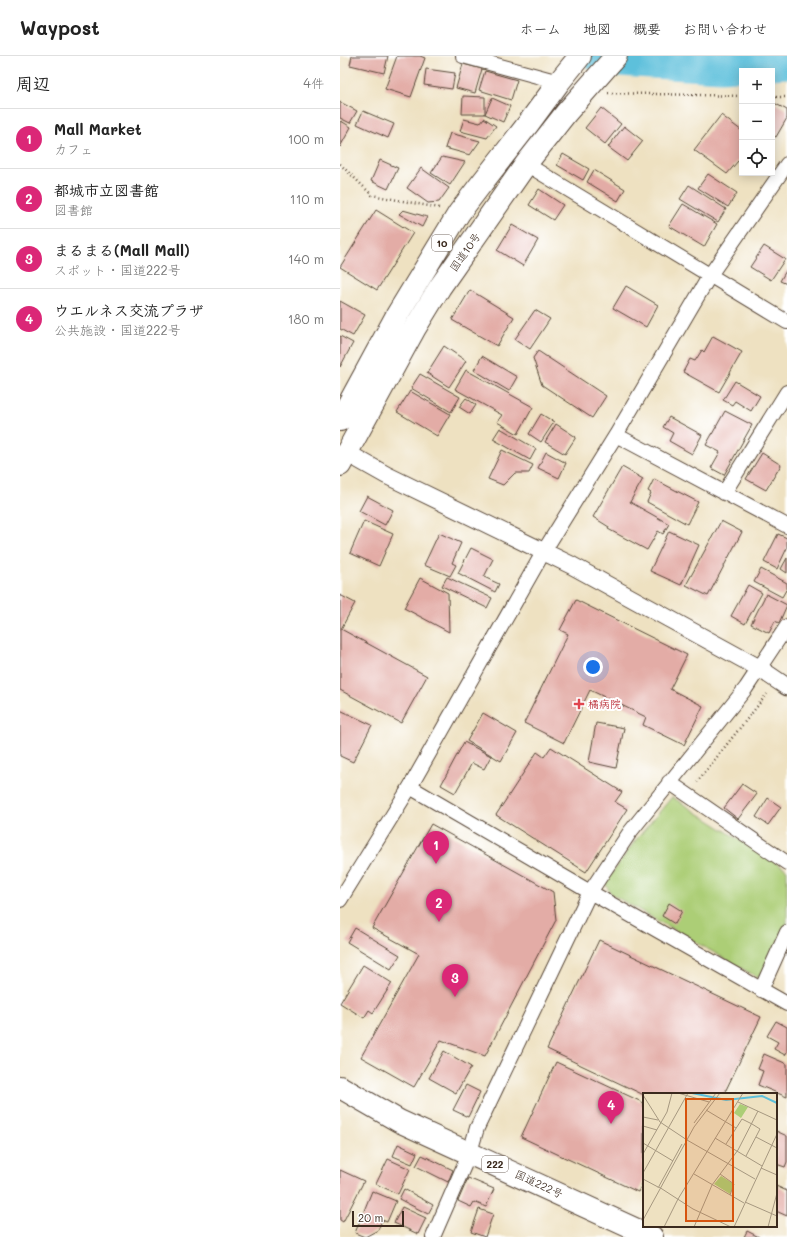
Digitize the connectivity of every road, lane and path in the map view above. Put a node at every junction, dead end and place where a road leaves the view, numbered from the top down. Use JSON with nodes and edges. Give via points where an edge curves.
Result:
{"nodes":[{"id":1,"x":463,"y":56,"type":"edge"},
{"id":2,"x":580,"y":56,"type":"edge"},
{"id":3,"x":616,"y":56,"type":"edge"},
{"id":4,"x":560,"y":80,"type":"junction"},
{"id":5,"x":597,"y":88,"type":"junction"},
{"id":6,"x":739,"y":96,"type":"edge"},
{"id":7,"x":775,"y":96,"type":"edge"},
{"id":8,"x":787,"y":97,"type":"edge"},
{"id":9,"x":340,"y":164,"type":"edge"},
{"id":10,"x":526,"y":164,"type":"junction"},
{"id":11,"x":787,"y":164,"type":"edge"},
{"id":12,"x":459,"y":213,"type":"junction"},
{"id":13,"x":710,"y":275,"type":"junction"},
{"id":14,"x":787,"y":322,"type":"edge"},
{"id":15,"x":787,"y":392,"type":"edge"},
{"id":16,"x":340,"y":420,"type":"edge"},
{"id":17,"x":616,"y":434,"type":"junction"},
{"id":18,"x":343,"y":459,"type":"edge"},
{"id":19,"x":724,"y":494,"type":"junction"},
{"id":20,"x":787,"y":526,"type":"edge"},
{"id":21,"x":544,"y":551,"type":"junction"},
{"id":22,"x":787,"y":626,"type":"edge"},
{"id":23,"x":759,"y":668,"type":"junction"},
{"id":24,"x":787,"y":687,"type":"edge"},
{"id":25,"x":768,"y":693,"type":"dead end"},
{"id":26,"x":669,"y":782,"type":"junction"},
{"id":27,"x":410,"y":787,"type":"junction"},
{"id":28,"x":686,"y":795,"type":"junction"},
{"id":29,"x":787,"y":863,"type":"edge"},
{"id":30,"x":590,"y":892,"type":"junction"},
{"id":31,"x":340,"y":900,"type":"edge"},
{"id":32,"x":787,"y":932,"type":"edge"},
{"id":33,"x":761,"y":990,"type":"junction"},
{"id":34,"x":787,"y":1004,"type":"edge"},
{"id":35,"x":340,"y":1087,"type":"edge"},
{"id":36,"x":470,"y":1152,"type":"junction"},
{"id":37,"x":433,"y":1237,"type":"edge"},
{"id":38,"x":652,"y":1237,"type":"edge"}],
"edges":[{"from":1,"to":4,"type":"street"},
{"from":2,"to":4,"type":"highway","number":"10"},
{"from":3,"to":5,"type":"highway","name":"国道10号","number":"10"},
{"from":4,"to":12,"type":"highway","number":"10"},
{"from":5,"to":6,"type":"path"},
{"from":5,"to":10,"type":"highway","name":"国道10号","number":"10","via":[[566,113]]},
{"from":7,"to":8,"type":"path"},
{"from":9,"to":12,"type":"path","via":[[372,195]]},
{"from":10,"to":13,"type":"street"},
{"from":10,"to":18,"type":"highway","name":"国道10号","number":"10","via":[[440,287]]},
{"from":11,"to":13,"type":"street"},
{"from":12,"to":16,"type":"highway","number":"10","via":[[397,315]]},
{"from":13,"to":14,"type":"street"},
{"from":13,"to":17,"type":"street"},
{"from":15,"to":19,"type":"street"},
{"from":17,"to":19,"type":"street"},
{"from":17,"to":21,"type":"street"},
{"from":18,"to":21,"type":"street","via":[[386,475]]},
{"from":19,"to":20,"type":"street"},
{"from":21,"to":23,"type":"street"},
{"from":21,"to":27,"type":"street"},
{"from":22,"to":23,"type":"street"},
{"from":23,"to":24,"type":"street"},
{"from":23,"to":26,"type":"street","via":[[746,688]]},
{"from":25,"to":28,"type":"path"},
{"from":26,"to":28,"type":"street"},
{"from":26,"to":30,"type":"street","via":[[630,832]]},
{"from":27,"to":30,"type":"street"},
{"from":27,"to":31,"type":"street"},
{"from":28,"to":29,"type":"street"},
{"from":30,"to":33,"type":"street"},
{"from":30,"to":36,"type":"street","via":[[477,1128]]},
{"from":32,"to":33,"type":"street"},
{"from":33,"to":34,"type":"street"},
{"from":35,"to":36,"type":"highway","name":"国道222号","number":"222","via":[[399,1121]]},
{"from":36,"to":37,"type":"street"},
{"from":36,"to":38,"type":"highway","name":"国道222号","number":"222"}]}
